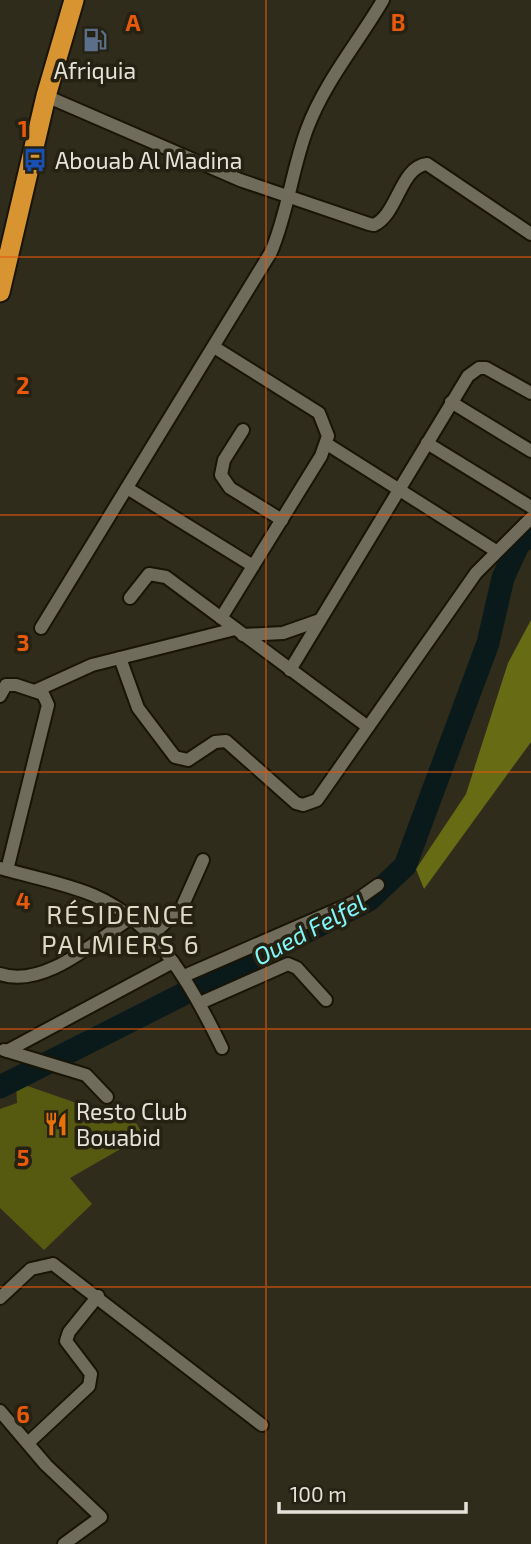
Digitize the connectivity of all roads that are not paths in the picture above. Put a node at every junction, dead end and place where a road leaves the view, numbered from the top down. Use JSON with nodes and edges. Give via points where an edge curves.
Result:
{"nodes":[{"id":1,"x":61,"y":0,"type":"edge"},
{"id":2,"x":74,"y":0,"type":"edge"},
{"id":3,"x":383,"y":0,"type":"edge"},
{"id":4,"x":46,"y":96,"type":"junction"},
{"id":5,"x":290,"y":199,"type":"junction"},
{"id":6,"x":0,"y":233,"type":"edge"},
{"id":7,"x":531,"y":234,"type":"edge"},
{"id":8,"x":0,"y":292,"type":"edge"},
{"id":9,"x":214,"y":347,"type":"junction"},
{"id":10,"x":531,"y":393,"type":"edge"},
{"id":11,"x":452,"y":402,"type":"junction"},
{"id":12,"x":243,"y":430,"type":"dead end"},
{"id":13,"x":427,"y":443,"type":"junction"},
{"id":14,"x":327,"y":444,"type":"junction"},
{"id":15,"x":531,"y":451,"type":"edge"},
{"id":16,"x":127,"y":488,"type":"junction"},
{"id":17,"x":399,"y":490,"type":"junction"},
{"id":18,"x":531,"y":507,"type":"edge"},
{"id":19,"x":531,"y":518,"type":"edge"},
{"id":20,"x":282,"y":520,"type":"junction"},
{"id":21,"x":496,"y":551,"type":"junction"},
{"id":22,"x":253,"y":566,"type":"junction"},
{"id":23,"x":130,"y":598,"type":"dead end"},
{"id":24,"x":220,"y":618,"type":"junction"},
{"id":25,"x":320,"y":620,"type":"junction"},
{"id":26,"x":41,"y":628,"type":"dead end"},
{"id":27,"x":239,"y":632,"type":"junction"},
{"id":28,"x":120,"y":658,"type":"junction"},
{"id":29,"x":290,"y":670,"type":"junction"},
{"id":30,"x":37,"y":690,"type":"junction"},
{"id":31,"x":0,"y":696,"type":"edge"},
{"id":32,"x":368,"y":727,"type":"junction"},
{"id":33,"x":203,"y":860,"type":"dead end"},
{"id":34,"x":3,"y":869,"type":"edge"},
{"id":35,"x":379,"y":885,"type":"dead end"},
{"id":36,"x":131,"y":918,"type":"junction"},
{"id":37,"x":151,"y":936,"type":"junction"},
{"id":38,"x":173,"y":961,"type":"junction"},
{"id":39,"x":0,"y":974,"type":"edge"},
{"id":40,"x":186,"y":979,"type":"junction"},
{"id":41,"x":198,"y":999,"type":"junction"},
{"id":42,"x":326,"y":1000,"type":"dead end"},
{"id":43,"x":222,"y":1048,"type":"dead end"},
{"id":44,"x":9,"y":1052,"type":"edge"},
{"id":45,"x":107,"y":1097,"type":"dead end"},
{"id":46,"x":98,"y":1296,"type":"junction"},
{"id":47,"x":0,"y":1298,"type":"edge"},
{"id":48,"x":0,"y":1411,"type":"edge"},
{"id":49,"x":262,"y":1425,"type":"dead end"},
{"id":50,"x":28,"y":1443,"type":"junction"},
{"id":51,"x":64,"y":1544,"type":"edge"}],
"edges":[{"from":1,"to":6,"type":"highway"},
{"from":2,"to":4,"type":"highway"},
{"from":3,"to":5,"type":"street","via":[[318,105],[302,146]]},
{"from":4,"to":5,"type":"street"},
{"from":4,"to":8,"type":"highway"},
{"from":5,"to":7,"type":"street","via":[[374,225],[383,219],[414,169],[427,164]]},
{"from":5,"to":9,"type":"street","via":[[271,252]]},
{"from":9,"to":14,"type":"street","via":[[319,413],[327,428]]},
{"from":9,"to":16,"type":"street"},
{"from":10,"to":11,"type":"street","via":[[479,368],[468,376]]},
{"from":11,"to":13,"type":"street"},
{"from":11,"to":15,"type":"street"},
{"from":12,"to":20,"type":"street","via":[[224,460],[221,475],[230,488]]},
{"from":13,"to":17,"type":"street"},
{"from":13,"to":18,"type":"street"},
{"from":14,"to":17,"type":"street"},
{"from":14,"to":20,"type":"street"},
{"from":16,"to":22,"type":"street"},
{"from":16,"to":26,"type":"street"},
{"from":17,"to":21,"type":"street"},
{"from":17,"to":25,"type":"street"},
{"from":19,"to":21,"type":"street"},
{"from":20,"to":22,"type":"street"},
{"from":21,"to":32,"type":"street"},
{"from":22,"to":24,"type":"street"},
{"from":23,"to":24,"type":"street","via":[[142,579],[158,573]]},
{"from":24,"to":27,"type":"street"},
{"from":25,"to":27,"type":"street","via":[[283,633]]},
{"from":25,"to":29,"type":"street"},
{"from":27,"to":28,"type":"street"},
{"from":27,"to":29,"type":"street"},
{"from":28,"to":30,"type":"street","via":[[76,670]]},
{"from":28,"to":32,"type":"street","via":[[138,708],[174,757],[188,760],[215,742],[226,741],[303,805],[317,800]]},
{"from":29,"to":32,"type":"street"},
{"from":30,"to":31,"type":"street","via":[[11,684]]},
{"from":30,"to":34,"type":"street","via":[[48,705]]},
{"from":33,"to":37,"type":"street","via":[[182,906]]},
{"from":34,"to":36,"type":"street","via":[[84,892]]},
{"from":35,"to":40,"type":"street","via":[[354,902]]},
{"from":36,"to":37,"type":"street"},
{"from":36,"to":39,"type":"street","via":[[45,974],[19,979]]},
{"from":37,"to":38,"type":"street"},
{"from":38,"to":40,"type":"street"},
{"from":38,"to":44,"type":"street"},
{"from":40,"to":41,"type":"street"},
{"from":41,"to":42,"type":"street","via":[[288,964],[298,968]]},
{"from":41,"to":43,"type":"street"},
{"from":44,"to":45,"type":"street","via":[[82,1074]]},
{"from":46,"to":47,"type":"street","via":[[53,1264],[31,1269]]},
{"from":46,"to":49,"type":"street"},
{"from":46,"to":50,"type":"street","via":[[66,1341],[91,1374],[89,1386]]},
{"from":48,"to":50,"type":"street"},
{"from":50,"to":51,"type":"street","via":[[101,1517]]}]}
